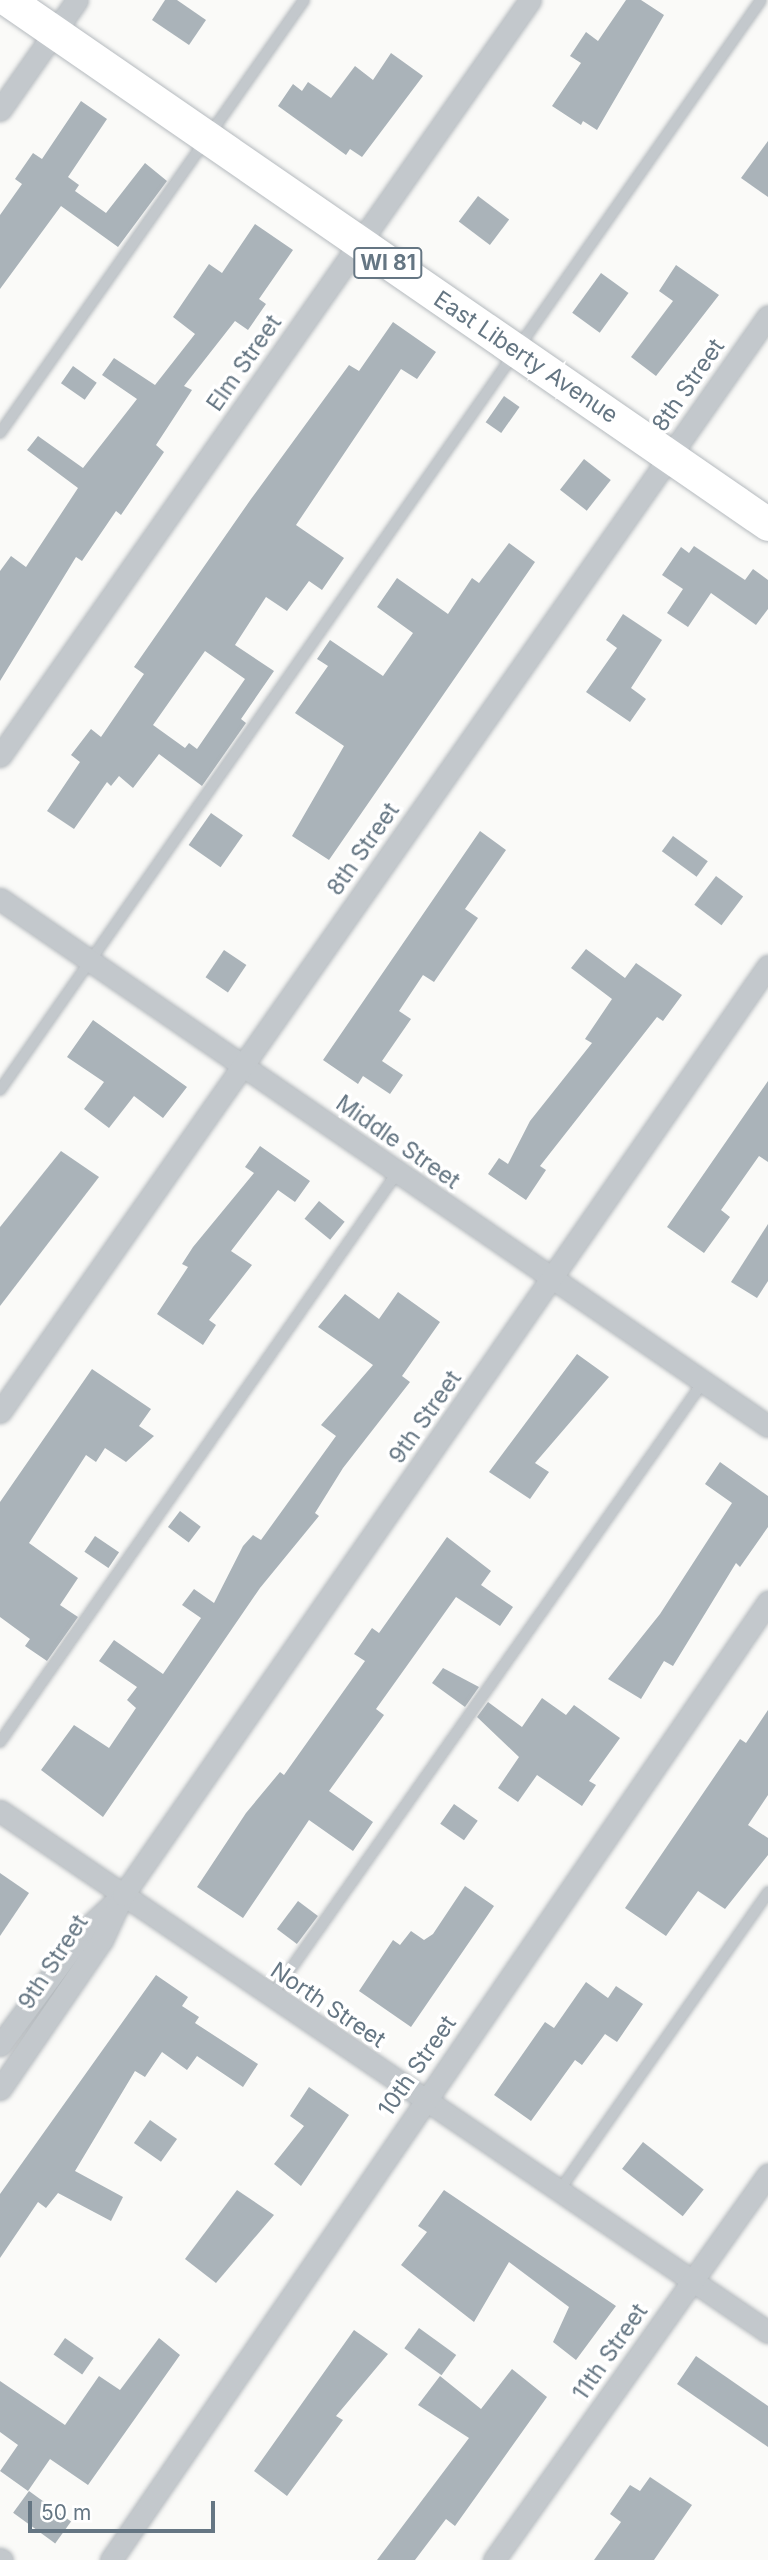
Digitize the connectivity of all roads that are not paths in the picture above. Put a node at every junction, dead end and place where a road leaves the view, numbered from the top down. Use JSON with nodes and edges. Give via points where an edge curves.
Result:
{"nodes":[{"id":1,"x":8,"y":0,"type":"edge"},
{"id":2,"x":77,"y":0,"type":"edge"},
{"id":3,"x":304,"y":0,"type":"edge"},
{"id":4,"x":530,"y":0,"type":"edge"},
{"id":5,"x":761,"y":0,"type":"edge"},
{"id":6,"x":55,"y":33,"type":"junction"},
{"id":7,"x":0,"y":110,"type":"edge"},
{"id":8,"x":206,"y":136,"type":"junction"},
{"id":9,"x":360,"y":244,"type":"junction"},
{"id":10,"x":768,"y":316,"type":"edge"},
{"id":11,"x":515,"y":349,"type":"junction"},
{"id":12,"x":0,"y":433,"type":"edge"},
{"id":13,"x":671,"y":457,"type":"junction"},
{"id":14,"x":768,"y":524,"type":"edge"},
{"id":15,"x":0,"y":756,"type":"edge"},
{"id":16,"x":0,"y":900,"type":"edge"},
{"id":17,"x":89,"y":961,"type":"junction"},
{"id":18,"x":768,"y":966,"type":"edge"},
{"id":19,"x":243,"y":1067,"type":"junction"},
{"id":20,"x":0,"y":1090,"type":"edge"},
{"id":21,"x":397,"y":1173,"type":"junction"},
{"id":22,"x":553,"y":1280,"type":"junction"},
{"id":23,"x":703,"y":1382,"type":"junction"},
{"id":24,"x":0,"y":1412,"type":"edge"},
{"id":25,"x":768,"y":1426,"type":"edge"},
{"id":26,"x":768,"y":1602,"type":"edge"},
{"id":27,"x":0,"y":1742,"type":"edge"},
{"id":28,"x":0,"y":1811,"type":"edge"},
{"id":29,"x":768,"y":1892,"type":"edge"},
{"id":30,"x":122,"y":1895,"type":"junction"},
{"id":31,"x":271,"y":1997,"type":"junction"},
{"id":32,"x":0,"y":2045,"type":"edge"},
{"id":33,"x":0,"y":2089,"type":"edge"},
{"id":34,"x":424,"y":2102,"type":"junction"},
{"id":35,"x":768,"y":2174,"type":"edge"},
{"id":36,"x":559,"y":2191,"type":"junction"},
{"id":37,"x":693,"y":2279,"type":"junction"},
{"id":38,"x":768,"y":2332,"type":"edge"},
{"id":39,"x":111,"y":2560,"type":"edge"},
{"id":40,"x":494,"y":2560,"type":"edge"}],
"edges":[{"from":1,"to":6,"type":"main road","name":"East Liberty Avenue","number":"WI 81"},
{"from":2,"to":6,"type":"street"},
{"from":3,"to":8,"type":"lane"},
{"from":4,"to":9,"type":"street","name":"Elm Street"},
{"from":5,"to":11,"type":"lane"},
{"from":6,"to":7,"type":"street"},
{"from":6,"to":8,"type":"main road","name":"East Liberty Avenue","number":"WI 81"},
{"from":8,"to":9,"type":"main road","name":"East Liberty Avenue","number":"WI 81"},
{"from":8,"to":12,"type":"lane"},
{"from":9,"to":11,"type":"main road","name":"East Liberty Avenue","number":"WI 81"},
{"from":9,"to":15,"type":"street","name":"Elm Street"},
{"from":10,"to":13,"type":"street","name":"8th Street"},
{"from":11,"to":13,"type":"main road","name":"East Liberty Avenue","number":"WI 81"},
{"from":11,"to":17,"type":"lane"},
{"from":13,"to":14,"type":"main road","name":"East Liberty Avenue","number":"WI 81"},
{"from":13,"to":19,"type":"street","name":"8th Street"},
{"from":16,"to":17,"type":"street","name":"Middle Street"},
{"from":17,"to":19,"type":"street","name":"Middle Street"},
{"from":17,"to":20,"type":"lane"},
{"from":18,"to":22,"type":"street","name":"9th Street"},
{"from":19,"to":21,"type":"street","name":"Middle Street"},
{"from":19,"to":24,"type":"street","name":"8th Street"},
{"from":21,"to":22,"type":"street","name":"Middle Street"},
{"from":21,"to":27,"type":"lane"},
{"from":22,"to":23,"type":"street","name":"Middle Street"},
{"from":22,"to":30,"type":"street","name":"9th Street"},
{"from":23,"to":25,"type":"street","name":"Middle Street"},
{"from":23,"to":31,"type":"lane"},
{"from":26,"to":34,"type":"street","name":"10th Street"},
{"from":28,"to":30,"type":"street","name":"North Street"},
{"from":29,"to":36,"type":"lane"},
{"from":30,"to":31,"type":"street","name":"North Street"},
{"from":30,"to":32,"type":"street","name":"9th Street","via":[[85,1930]]},
{"from":30,"to":33,"type":"street","name":"9th Street","via":[[102,1940]]},
{"from":31,"to":34,"type":"street","name":"North Street"},
{"from":34,"to":36,"type":"street","name":"North Street"},
{"from":34,"to":39,"type":"street","name":"10th Street"},
{"from":35,"to":37,"type":"street","name":"11th Street"},
{"from":36,"to":37,"type":"street","name":"North Street"},
{"from":37,"to":38,"type":"street","name":"North Street"},
{"from":37,"to":40,"type":"street","name":"11th Street"}]}
